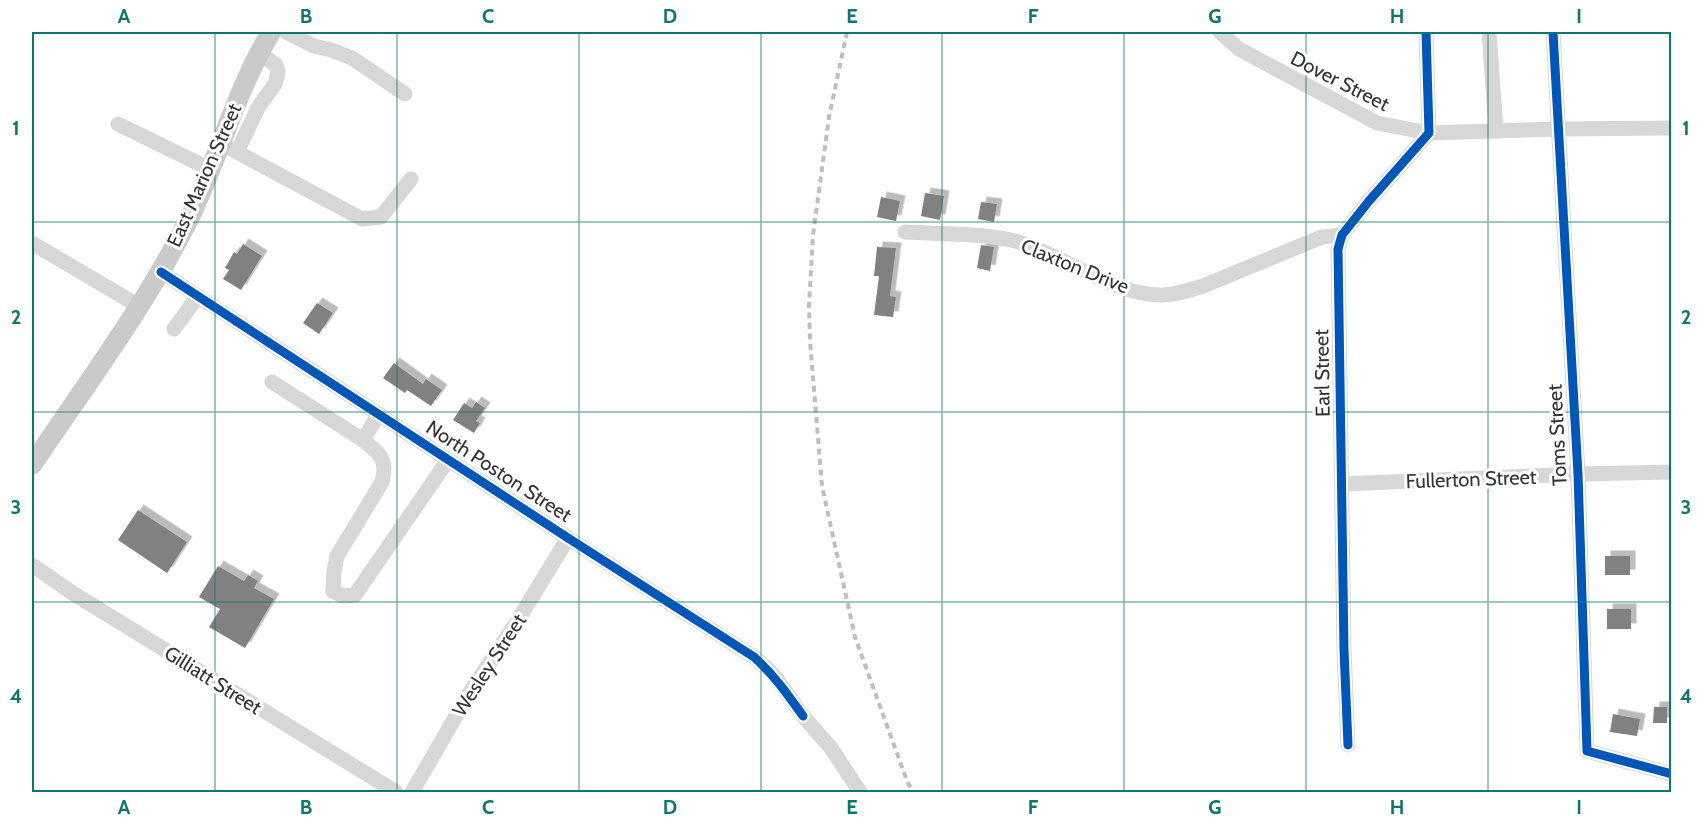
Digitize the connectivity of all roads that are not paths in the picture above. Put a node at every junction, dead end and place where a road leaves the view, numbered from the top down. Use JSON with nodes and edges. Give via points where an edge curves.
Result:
{"nodes":[{"id":1,"x":272,"y":32,"type":"edge"},
{"id":2,"x":286,"y":32,"type":"edge"},
{"id":3,"x":1220,"y":32,"type":"edge"},
{"id":4,"x":1425,"y":32,"type":"edge"},
{"id":5,"x":1489,"y":32,"type":"edge"},
{"id":6,"x":1553,"y":32,"type":"edge"},
{"id":7,"x":259,"y":53,"type":"junction"},
{"id":8,"x":405,"y":94,"type":"dead end"},
{"id":9,"x":118,"y":124,"type":"dead end"},
{"id":10,"x":1671,"y":128,"type":"edge"},
{"id":11,"x":1558,"y":129,"type":"junction"},
{"id":12,"x":1496,"y":131,"type":"junction"},
{"id":13,"x":1429,"y":133,"type":"junction"},
{"id":14,"x":229,"y":147,"type":"junction"},
{"id":15,"x":210,"y":169,"type":"junction"},
{"id":16,"x":411,"y":178,"type":"dead end"},
{"id":17,"x":905,"y":232,"type":"dead end"},
{"id":18,"x":1342,"y":235,"type":"junction"},
{"id":19,"x":32,"y":243,"type":"edge"},
{"id":20,"x":161,"y":272,"type":"junction"},
{"id":21,"x":198,"y":296,"type":"junction"},
{"id":22,"x":139,"y":306,"type":"junction"},
{"id":23,"x":174,"y":329,"type":"dead end"},
{"id":24,"x":272,"y":382,"type":"dead end"},
{"id":25,"x":379,"y":414,"type":"junction"},
{"id":26,"x":363,"y":440,"type":"junction"},
{"id":27,"x":448,"y":460,"type":"junction"},
{"id":28,"x":32,"y":465,"type":"edge"},
{"id":29,"x":1671,"y":472,"type":"edge"},
{"id":30,"x":1578,"y":474,"type":"junction"},
{"id":31,"x":1342,"y":484,"type":"junction"},
{"id":32,"x":568,"y":538,"type":"junction"},
{"id":33,"x":32,"y":565,"type":"edge"},
{"id":34,"x":1348,"y":745,"type":"dead end"},
{"id":35,"x":1671,"y":774,"type":"edge"},
{"id":36,"x":396,"y":792,"type":"edge"},
{"id":37,"x":412,"y":792,"type":"edge"},
{"id":38,"x":860,"y":792,"type":"edge"}],
"edges":[{"from":1,"to":7,"type":"main road","name":"East Marion Street"},
{"from":2,"to":8,"type":"street","via":[[352,58]]},
{"from":3,"to":13,"type":"street","name":"Dover Street","via":[[1239,48],[1377,123]]},
{"from":4,"to":13,"type":"street"},
{"from":5,"to":12,"type":"street"},
{"from":6,"to":11,"type":"street","name":"Toms Street"},
{"from":7,"to":14,"type":"main road","name":"East Marion Street","via":[[244,83]]},
{"from":7,"to":14,"type":"street","via":[[276,65],[275,84],[243,137]]},
{"from":9,"to":15,"type":"street"},
{"from":10,"to":11,"type":"street","name":"Dover Street"},
{"from":11,"to":12,"type":"street","name":"Dover Street"},
{"from":11,"to":30,"type":"street","name":"Toms Street"},
{"from":12,"to":13,"type":"street","name":"Dover Street"},
{"from":13,"to":18,"type":"street"},
{"from":14,"to":15,"type":"main road","name":"East Marion Street"},
{"from":14,"to":16,"type":"street","via":[[362,219],[381,217]]},
{"from":15,"to":20,"type":"main road","name":"East Marion Street"},
{"from":17,"to":18,"type":"street","name":"Claxton Drive","via":[[1014,241],[1107,282],[1161,295],[1203,286],[1322,237]]},
{"from":18,"to":31,"type":"street","name":"Earl Street","via":[[1338,249]]},
{"from":19,"to":22,"type":"street"},
{"from":20,"to":21,"type":"street","name":"North Poston Street"},
{"from":20,"to":22,"type":"main road","name":"East Marion Street"},
{"from":21,"to":23,"type":"street"},
{"from":21,"to":25,"type":"street","name":"North Poston Street"},
{"from":22,"to":28,"type":"main road","name":"East Marion Street"},
{"from":24,"to":26,"type":"street"},
{"from":25,"to":26,"type":"street"},
{"from":25,"to":27,"type":"street","name":"North Poston Street"},
{"from":26,"to":27,"type":"street","via":[[382,456],[385,470],[382,482],[337,556],[333,591],[343,596],[355,594]]},
{"from":27,"to":32,"type":"street","name":"North Poston Street"},
{"from":29,"to":30,"type":"street","name":"Fullerton Street"},
{"from":30,"to":31,"type":"street","name":"Fullerton Street"},
{"from":30,"to":35,"type":"street","name":"Toms Street","via":[[1587,751]]},
{"from":31,"to":34,"type":"street","name":"Earl Street"},
{"from":32,"to":37,"type":"street","name":"Wesley Street","via":[[462,704]]},
{"from":32,"to":38,"type":"street","name":"North Poston Street","via":[[754,657],[770,671],[831,748]]},
{"from":33,"to":36,"type":"street","name":"Gilliatt Street"}]}
